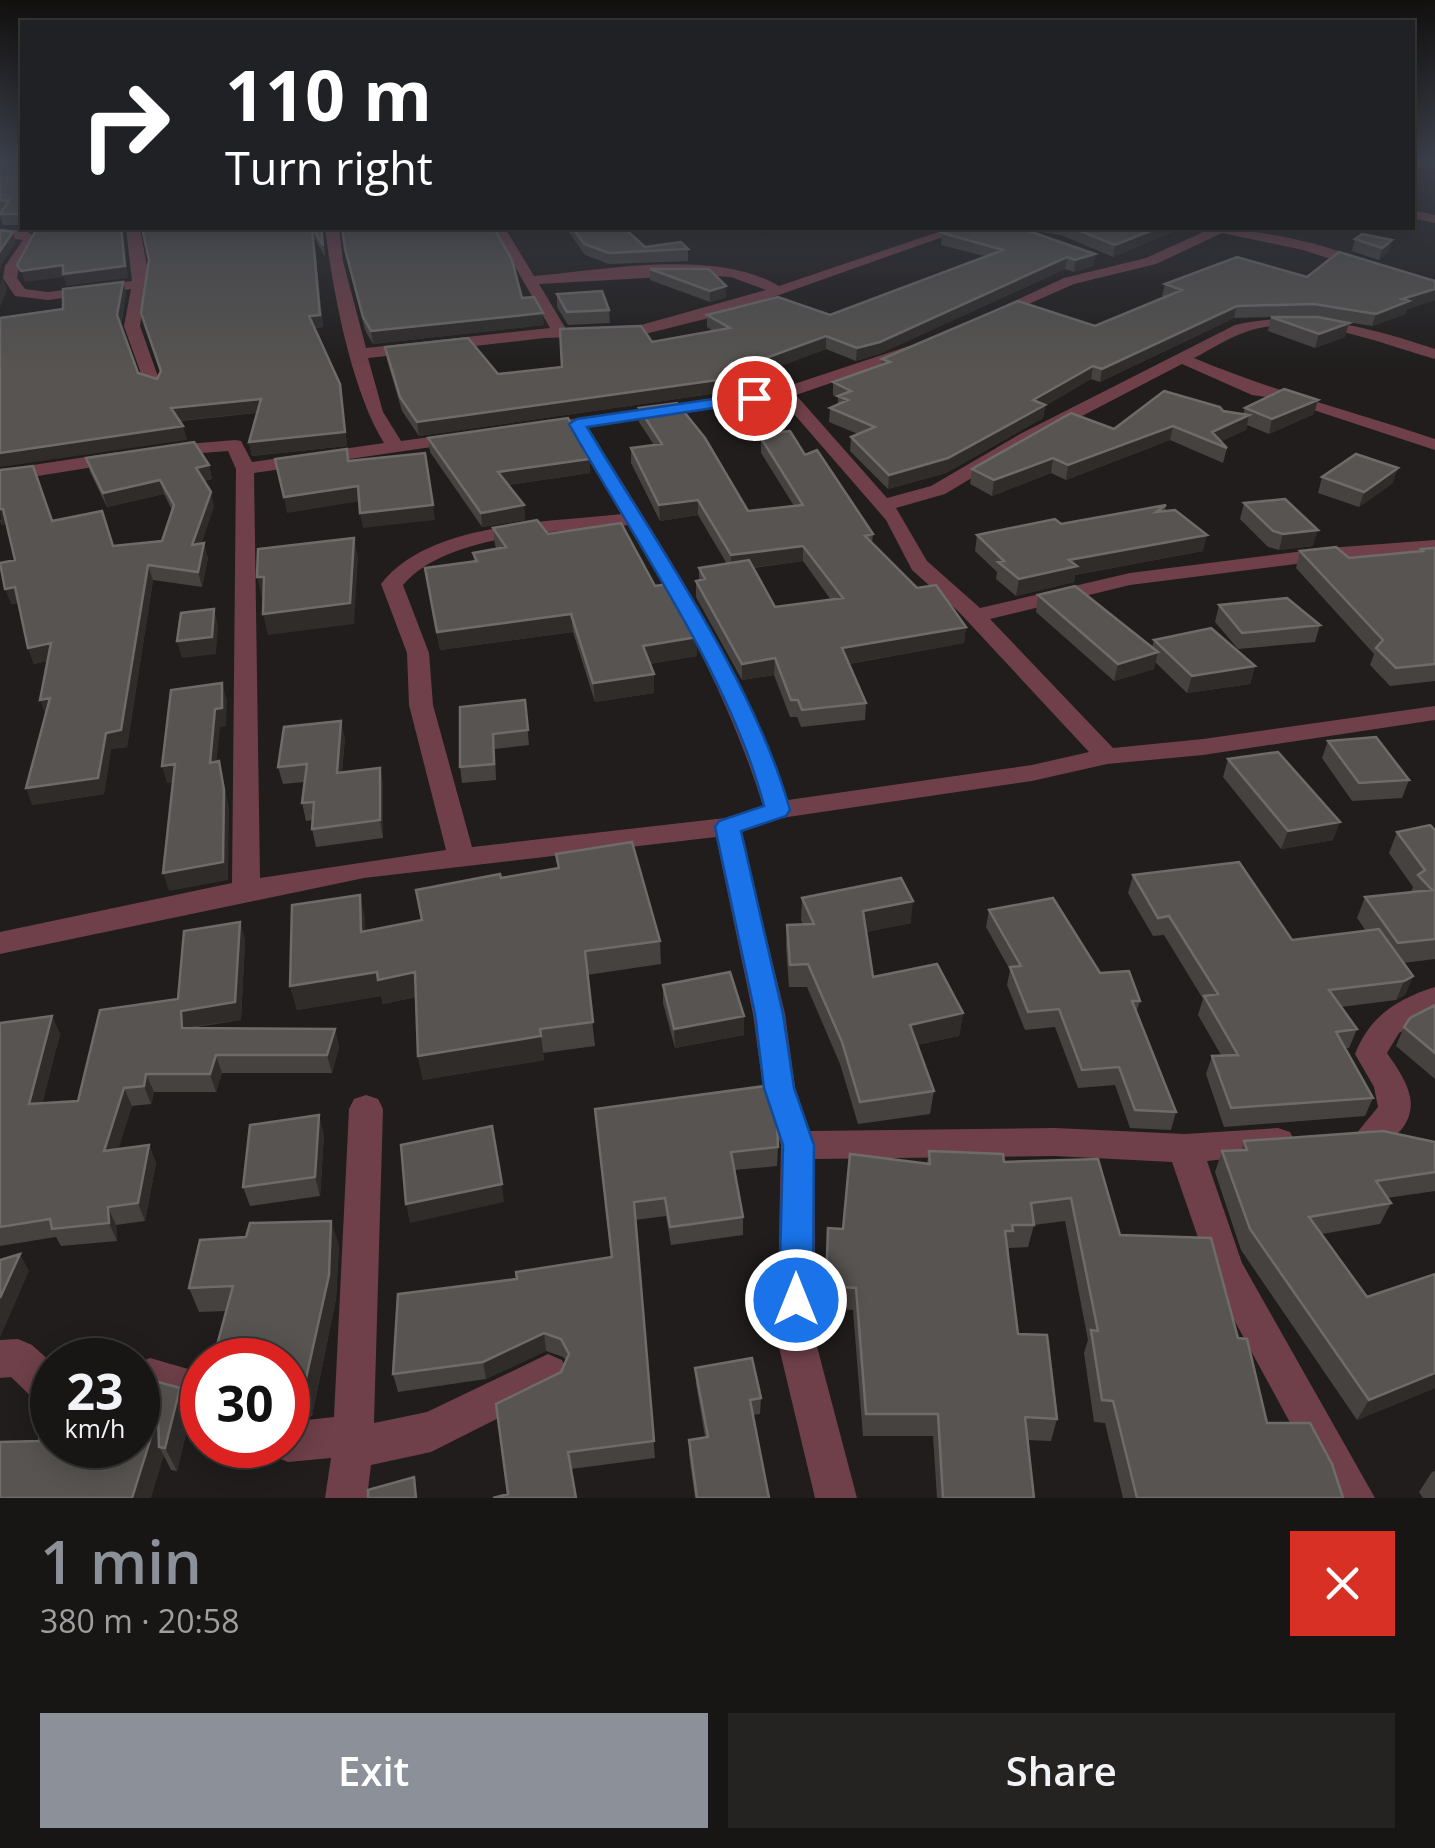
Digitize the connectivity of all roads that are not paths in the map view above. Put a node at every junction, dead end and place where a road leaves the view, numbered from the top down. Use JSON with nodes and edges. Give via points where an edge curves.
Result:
{"nodes":[{"id":1,"x":133,"y":230,"type":"edge"},
{"id":2,"x":332,"y":230,"type":"edge"},
{"id":3,"x":500,"y":230,"type":"edge"},
{"id":4,"x":956,"y":230,"type":"edge"},
{"id":5,"x":1216,"y":230,"type":"edge"},
{"id":6,"x":1229,"y":230,"type":"edge"},
{"id":7,"x":44,"y":233,"type":"edge"},
{"id":8,"x":0,"y":234,"type":"edge"},
{"id":9,"x":25,"y":235,"type":"junction"},
{"id":10,"x":1375,"y":268,"type":"edge"},
{"id":11,"x":532,"y":280,"type":"junction"},
{"id":12,"x":139,"y":284,"type":"junction"},
{"id":13,"x":777,"y":291,"type":"junction"},
{"id":14,"x":981,"y":320,"type":"edge"},
{"id":15,"x":551,"y":335,"type":"junction"},
{"id":16,"x":920,"y":346,"type":"edge"},
{"id":17,"x":1432,"y":350,"type":"edge"},
{"id":18,"x":359,"y":354,"type":"junction"},
{"id":19,"x":1183,"y":359,"type":"junction"},
{"id":20,"x":153,"y":385,"type":"edge"},
{"id":21,"x":1258,"y":391,"type":"junction"},
{"id":22,"x":785,"y":393,"type":"junction"},
{"id":23,"x":1246,"y":409,"type":"edge"},
{"id":24,"x":577,"y":424,"type":"junction"},
{"id":25,"x":524,"y":430,"type":"edge"},
{"id":26,"x":475,"y":436,"type":"edge"},
{"id":27,"x":396,"y":446,"type":"junction"},
{"id":28,"x":1435,"y":446,"type":"edge"},
{"id":29,"x":245,"y":469,"type":"junction"},
{"id":30,"x":0,"y":476,"type":"edge"},
{"id":31,"x":880,"y":506,"type":"junction"},
{"id":32,"x":633,"y":519,"type":"junction"},
{"id":33,"x":1435,"y":546,"type":"edge"},
{"id":34,"x":975,"y":616,"type":"junction"},
{"id":35,"x":1435,"y":714,"type":"edge"},
{"id":36,"x":1106,"y":756,"type":"junction"},
{"id":37,"x":778,"y":810,"type":"junction"},
{"id":38,"x":728,"y":827,"type":"junction"},
{"id":39,"x":460,"y":856,"type":"junction"},
{"id":40,"x":246,"y":890,"type":"junction"},
{"id":41,"x":0,"y":943,"type":"edge"},
{"id":42,"x":1435,"y":999,"type":"edge"},
{"id":43,"x":366,"y":1110,"type":"dead end"},
{"id":44,"x":798,"y":1145,"type":"junction"},
{"id":45,"x":1185,"y":1148,"type":"junction"},
{"id":46,"x":0,"y":1360,"type":"edge"},
{"id":47,"x":30,"y":1369,"type":"edge"},
{"id":48,"x":548,"y":1373,"type":"edge"},
{"id":49,"x":310,"y":1442,"type":"edge"},
{"id":50,"x":352,"y":1442,"type":"junction"},
{"id":51,"x":346,"y":1498,"type":"edge"},
{"id":52,"x":836,"y":1498,"type":"edge"},
{"id":53,"x":1354,"y":1498,"type":"edge"}],
"edges":[{"from":1,"to":12,"type":"street"},
{"from":2,"to":18,"type":"street"},
{"from":3,"to":11,"type":"street"},
{"from":4,"to":13,"type":"street"},
{"from":5,"to":14,"type":"street","via":[[1151,260],[1111,264]]},
{"from":6,"to":10,"type":"street"},
{"from":7,"to":9,"type":"street"},
{"from":8,"to":9,"type":"street"},
{"from":9,"to":12,"type":"street","via":[[31,239],[10,278],[20,293],[48,296]]},
{"from":11,"to":13,"type":"street","via":[[700,269],[764,281]]},
{"from":11,"to":15,"type":"street","via":[[558,330]]},
{"from":12,"to":20,"type":"street","via":[[132,326]]},
{"from":13,"to":15,"type":"street","via":[[641,330]]},
{"from":15,"to":18,"type":"street"},
{"from":16,"to":22,"type":"street"},
{"from":17,"to":19,"type":"street","via":[[1264,322]]},
{"from":18,"to":27,"type":"street","via":[[374,412]]},
{"from":19,"to":21,"type":"street"},
{"from":19,"to":31,"type":"street","via":[[938,490]]},
{"from":21,"to":23,"type":"street"},
{"from":21,"to":28,"type":"street"},
{"from":22,"to":24,"type":"street"},
{"from":22,"to":31,"type":"street"},
{"from":24,"to":25,"type":"street"},
{"from":24,"to":32,"type":"street"},
{"from":26,"to":27,"type":"street"},
{"from":27,"to":29,"type":"street"},
{"from":29,"to":30,"type":"street","via":[[235,445],[210,444]]},
{"from":29,"to":40,"type":"street"},
{"from":31,"to":34,"type":"street","via":[[895,519],[922,572]]},
{"from":32,"to":37,"type":"street","via":[[722,675],[765,763]]},
{"from":32,"to":39,"type":"street","via":[[445,545],[398,571],[392,584],[418,653],[421,705]]},
{"from":33,"to":34,"type":"street","via":[[1130,578]]},
{"from":34,"to":36,"type":"street"},
{"from":35,"to":36,"type":"street"},
{"from":36,"to":37,"type":"street","via":[[980,782]]},
{"from":37,"to":38,"type":"street"},
{"from":38,"to":39,"type":"street"},
{"from":38,"to":44,"type":"street","via":[[779,1088]]},
{"from":39,"to":40,"type":"street"},
{"from":40,"to":41,"type":"street"},
{"from":42,"to":45,"type":"street","via":[[1392,1016],[1376,1036],[1371,1054],[1394,1101],[1395,1134]]},
{"from":43,"to":50,"type":"street"},
{"from":44,"to":45,"type":"street"},
{"from":44,"to":52,"type":"street","via":[[796,1339]]},
{"from":45,"to":53,"type":"street","via":[[1226,1269]]},
{"from":46,"to":47,"type":"street","via":[[18,1358]]},
{"from":48,"to":50,"type":"street","via":[[430,1432]]},
{"from":49,"to":50,"type":"street"},
{"from":50,"to":51,"type":"street"}]}
